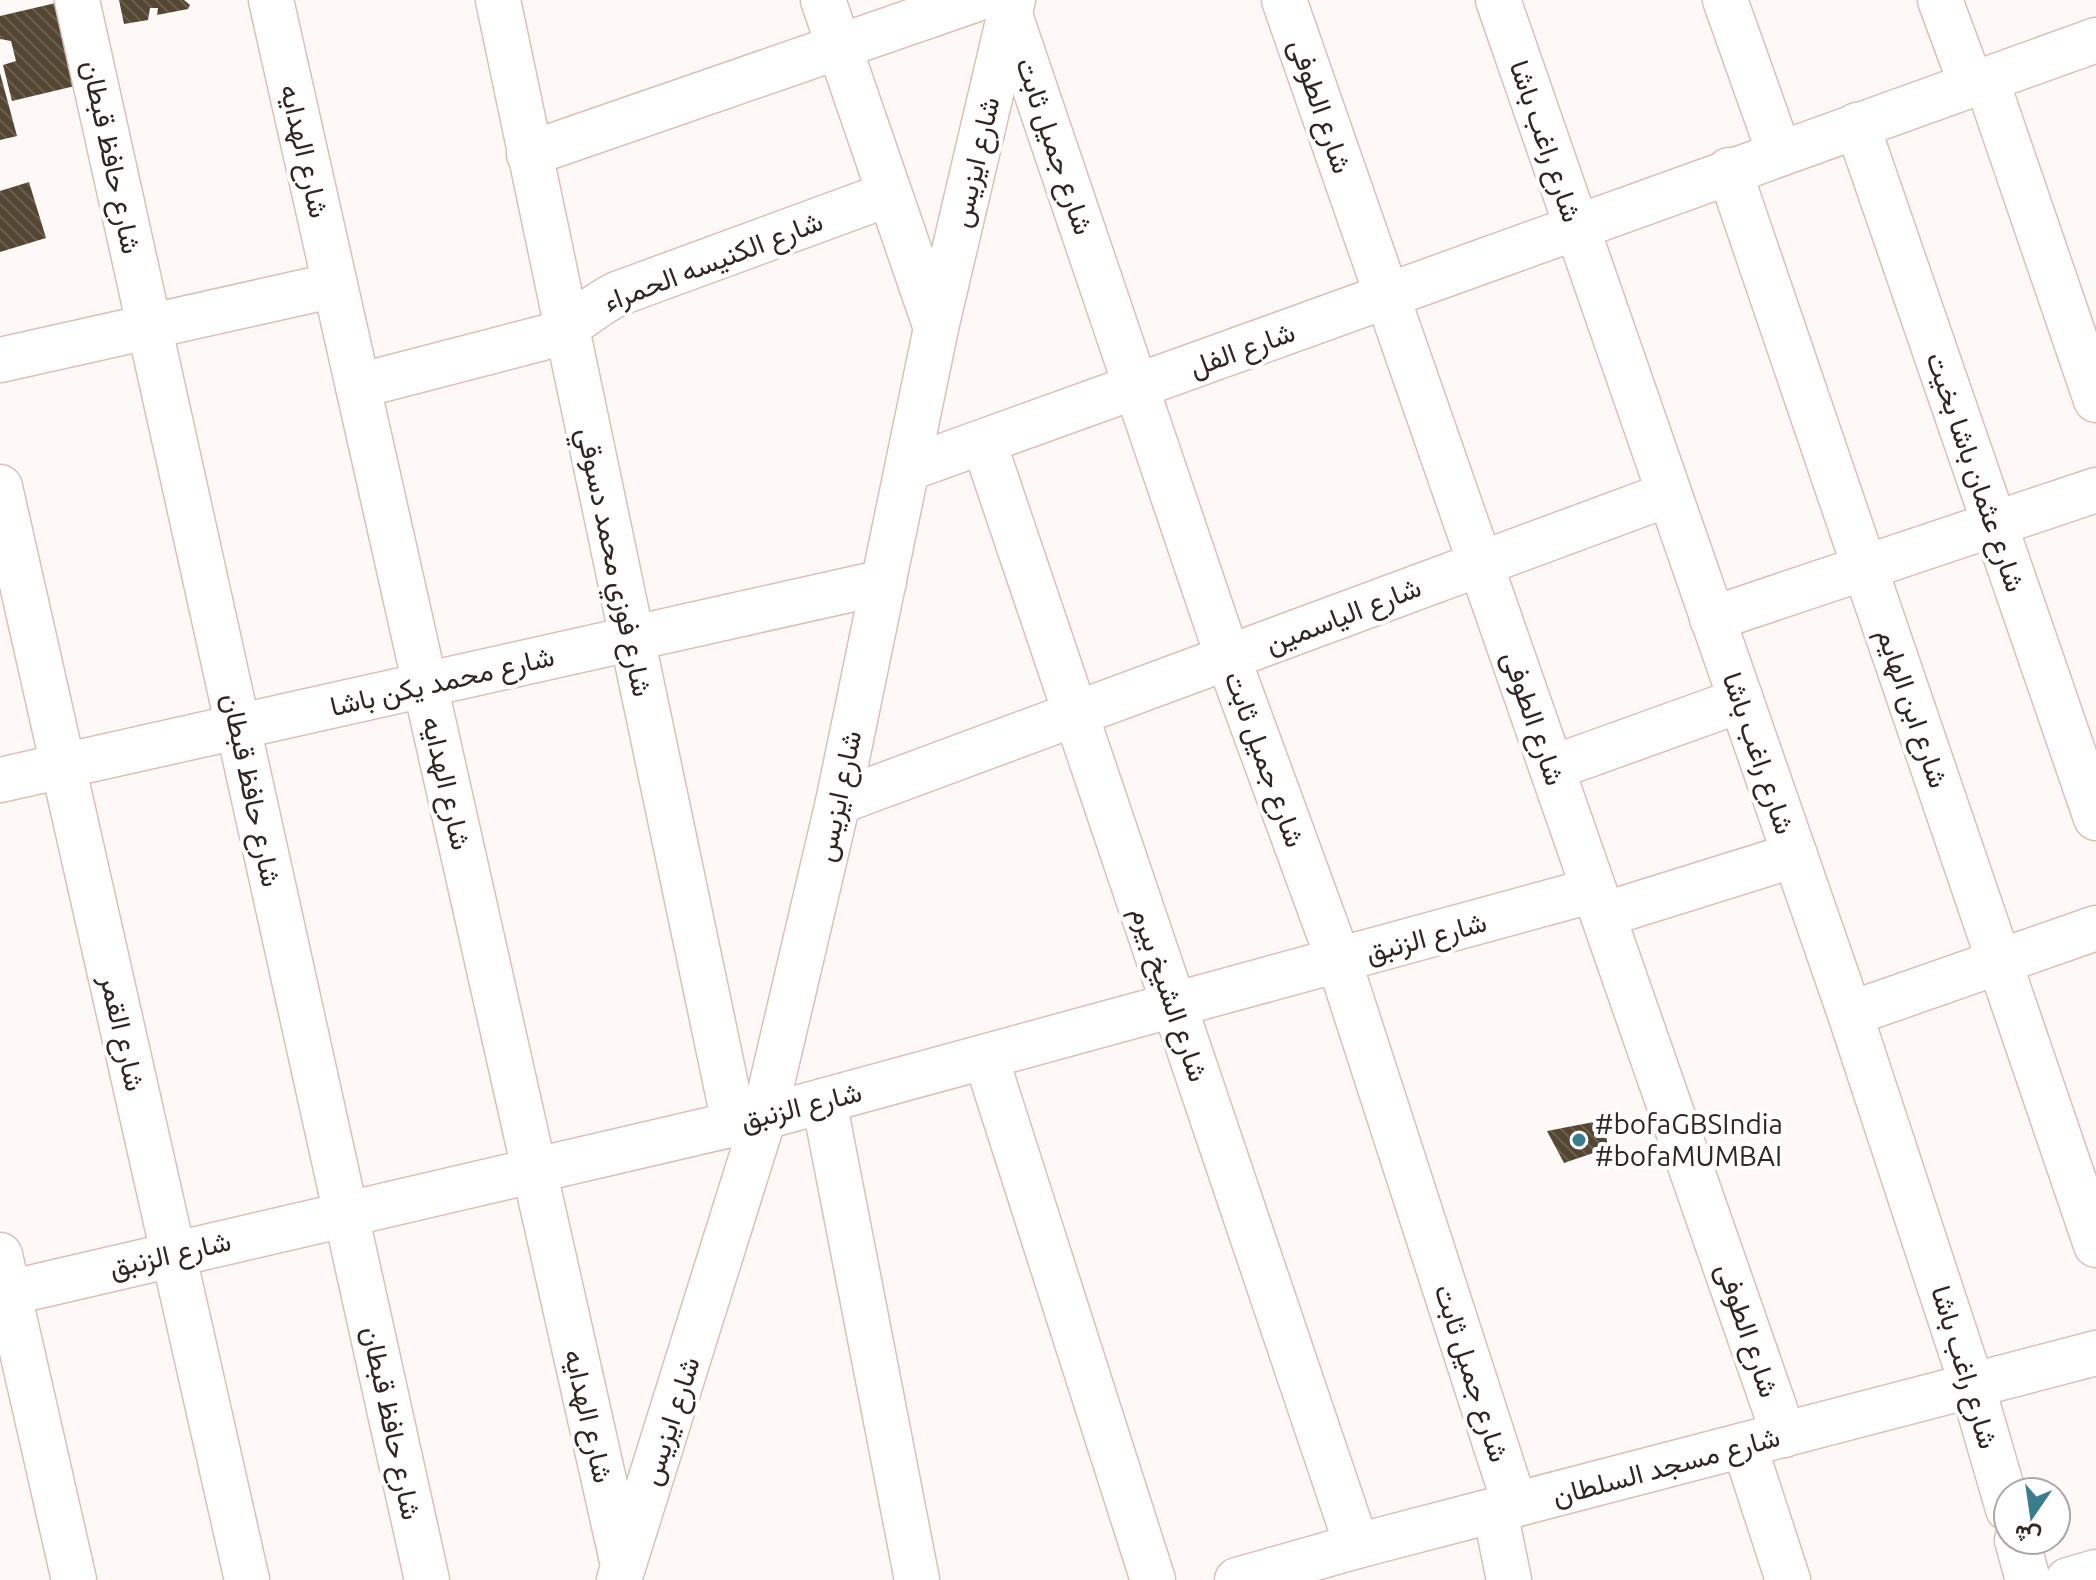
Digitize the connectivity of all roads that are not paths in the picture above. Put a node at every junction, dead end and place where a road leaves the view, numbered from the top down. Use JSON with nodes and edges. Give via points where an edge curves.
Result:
{"nodes":[{"id":1,"x":77,"y":0,"type":"edge"},
{"id":2,"x":271,"y":0,"type":"edge"},
{"id":3,"x":498,"y":0,"type":"edge"},
{"id":4,"x":823,"y":0,"type":"edge"},
{"id":5,"x":1284,"y":0,"type":"edge"},
{"id":6,"x":1498,"y":0,"type":"edge"},
{"id":7,"x":1725,"y":0,"type":"edge"},
{"id":8,"x":1940,"y":0,"type":"edge"},
{"id":9,"x":999,"y":5,"type":"edge"},
{"id":10,"x":2096,"y":40,"type":"edge"},
{"id":11,"x":839,"y":47,"type":"junction"},
{"id":12,"x":1978,"y":82,"type":"junction"},
{"id":13,"x":1857,"y":125,"type":"junction"},
{"id":14,"x":1779,"y":152,"type":"junction"},
{"id":15,"x":529,"y":154,"type":"junction"},
{"id":16,"x":1729,"y":170,"type":"junction"},
{"id":17,"x":889,"y":194,"type":"junction"},
{"id":18,"x":1575,"y":226,"type":"junction"},
{"id":19,"x":335,"y":285,"type":"junction"},
{"id":20,"x":1387,"y":296,"type":"junction"},
{"id":21,"x":149,"y":327,"type":"junction"},
{"id":22,"x":936,"y":328,"type":"junction"},
{"id":23,"x":566,"y":329,"type":"junction"},
{"id":24,"x":0,"y":360,"type":"edge"},
{"id":25,"x":358,"y":386,"type":"junction"},
{"id":26,"x":1136,"y":387,"type":"junction"},
{"id":27,"x":2096,"y":400,"type":"edge"},
{"id":28,"x":984,"y":443,"type":"junction"},
{"id":29,"x":907,"y":469,"type":"junction"},
{"id":30,"x":0,"y":487,"type":"edge"},
{"id":31,"x":2096,"y":490,"type":"edge"},
{"id":32,"x":1669,"y":494,"type":"junction"},
{"id":33,"x":1995,"y":524,"type":"junction"},
{"id":34,"x":1481,"y":563,"type":"junction"},
{"id":35,"x":1865,"y":568,"type":"junction"},
{"id":36,"x":884,"y":582,"type":"junction"},
{"id":37,"x":1712,"y":619,"type":"junction"},
{"id":38,"x":632,"y":638,"type":"junction"},
{"id":39,"x":1228,"y":658,"type":"junction"},
{"id":40,"x":425,"y":685,"type":"junction"},
{"id":41,"x":1741,"y":700,"type":"junction"},
{"id":42,"x":1076,"y":714,"type":"junction"},
{"id":43,"x":238,"y":726,"type":"junction"},
{"id":44,"x":63,"y":766,"type":"junction"},
{"id":45,"x":1552,"y":768,"type":"junction"},
{"id":46,"x":0,"y":780,"type":"edge"},
{"id":47,"x":838,"y":802,"type":"junction"},
{"id":48,"x":2096,"y":818,"type":"edge"},
{"id":49,"x":1795,"y":855,"type":"junction"},
{"id":50,"x":1599,"y":902,"type":"junction"},
{"id":51,"x":2096,"y":928,"type":"edge"},
{"id":52,"x":1339,"y":961,"type":"junction"},
{"id":53,"x":1999,"y":962,"type":"junction"},
{"id":54,"x":1174,"y":1006,"type":"junction"},
{"id":55,"x":1850,"y":1014,"type":"junction"},
{"id":56,"x":986,"y":1058,"type":"junction"},
{"id":57,"x":824,"y":1101,"type":"junction"},
{"id":58,"x":749,"y":1120,"type":"junction"},
{"id":59,"x":534,"y":1171,"type":"junction"},
{"id":60,"x":345,"y":1213,"type":"junction"},
{"id":61,"x":2096,"y":1245,"type":"edge"},
{"id":62,"x":173,"y":1253,"type":"junction"},
{"id":63,"x":3,"y":1281,"type":"edge"},
{"id":64,"x":2096,"y":1353,"type":"edge"},
{"id":65,"x":1972,"y":1385,"type":"junction"},
{"id":66,"x":1764,"y":1440,"type":"junction"},
{"id":67,"x":1998,"y":1476,"type":"edge"},
{"id":68,"x":1505,"y":1508,"type":"junction"},
{"id":69,"x":1357,"y":1546,"type":"junction"},
{"id":70,"x":2021,"y":1556,"type":"edge"},
{"id":71,"x":2096,"y":1572,"type":"edge"},
{"id":72,"x":621,"y":1574,"type":"edge"},
{"id":73,"x":74,"y":1580,"type":"edge"},
{"id":74,"x":247,"y":1580,"type":"edge"},
{"id":75,"x":427,"y":1580,"type":"edge"},
{"id":76,"x":917,"y":1580,"type":"edge"},
{"id":77,"x":1153,"y":1580,"type":"edge"},
{"id":78,"x":1237,"y":1580,"type":"edge"},
{"id":79,"x":1509,"y":1580,"type":"edge"},
{"id":80,"x":1788,"y":1580,"type":"edge"},
{"id":81,"x":2028,"y":1580,"type":"edge"},
{"id":82,"x":2068,"y":1580,"type":"edge"}],
"edges":[{"from":1,"to":21,"type":"street","name":"شارع حافظ قبطان"},
{"from":2,"to":19,"type":"street","name":"شارع الهدايه"},
{"from":3,"to":15,"type":"street","name":"شارع فوزي محمد دسوقي"},
{"from":4,"to":11,"type":"street"},
{"from":5,"to":20,"type":"street","name":"شارع الطوفى"},
{"from":6,"to":18,"type":"street","name":"شارع راغب باشا"},
{"from":7,"to":14,"type":"street"},
{"from":8,"to":12,"type":"street"},
{"from":9,"to":11,"type":"street"},
{"from":9,"to":22,"type":"street","name":"شارع ايزيس"},
{"from":9,"to":26,"type":"street","name":"شارع جميل ثابت"},
{"from":10,"to":12,"type":"street","name":"شارع الفل"},
{"from":11,"to":15,"type":"street"},
{"from":11,"to":17,"type":"street"},
{"from":12,"to":13,"type":"street","name":"شارع الفل"},
{"from":12,"to":27,"type":"street"},
{"from":13,"to":14,"type":"street","name":"شارع الفل"},
{"from":13,"to":33,"type":"street","name":"شارع عثمان باشا بخيت"},
{"from":14,"to":16,"type":"street","name":"شارع الفل"},
{"from":15,"to":23,"type":"street","name":"شارع فوزي محمد دسوقي"},
{"from":16,"to":18,"type":"street","name":"شارع الفل"},
{"from":16,"to":35,"type":"street","name":"شارع ابن الهايم"},
{"from":17,"to":22,"type":"street"},
{"from":17,"to":23,"type":"street","name":"شارع الكنيسه الحمراء","via":[[617,294]]},
{"from":18,"to":20,"type":"street","name":"شارع الفل"},
{"from":18,"to":32,"type":"street","name":"شارع راغب باشا"},
{"from":19,"to":21,"type":"street"},
{"from":19,"to":25,"type":"street","name":"شارع الهدايه"},
{"from":20,"to":26,"type":"street","name":"شارع الفل"},
{"from":20,"to":34,"type":"street","name":"شارع الطوفى"},
{"from":21,"to":24,"type":"street"},
{"from":21,"to":43,"type":"street","name":"شارع حافظ قبطان"},
{"from":22,"to":29,"type":"street","name":"شارع ايزيس"},
{"from":23,"to":25,"type":"street","name":"شارع الكنيسه الحمراء"},
{"from":23,"to":38,"type":"street","name":"شارع فوزي محمد دسوقي"},
{"from":25,"to":40,"type":"street","name":"شارع الهدايه"},
{"from":26,"to":28,"type":"street","name":"شارع الفل"},
{"from":26,"to":39,"type":"street","name":"شارع جميل ثابت"},
{"from":28,"to":29,"type":"street","name":"شارع الفل"},
{"from":28,"to":42,"type":"street","name":"شارع الشيخ بيرم"},
{"from":29,"to":36,"type":"street","name":"شارع ايزيس"},
{"from":30,"to":44,"type":"street","name":"شارع القمر"},
{"from":31,"to":33,"type":"street"},
{"from":32,"to":34,"type":"street","name":"شارع الياسمين"},
{"from":32,"to":37,"type":"street","name":"شارع راغب باشا"},
{"from":33,"to":35,"type":"street"},
{"from":33,"to":48,"type":"street","name":"شارع عثمان باشا بخيت"},
{"from":34,"to":39,"type":"street","name":"شارع الياسمين"},
{"from":34,"to":45,"type":"street","name":"شارع الطوفى"},
{"from":35,"to":37,"type":"street"},
{"from":35,"to":53,"type":"street","name":"شارع ابن الهايم"},
{"from":36,"to":38,"type":"street","name":"شارع محمد يكن باشا"},
{"from":36,"to":47,"type":"street","name":"شارع ايزيس"},
{"from":37,"to":41,"type":"street","name":"شارع راغب باشا"},
{"from":38,"to":40,"type":"street","name":"شارع محمد يكن باشا"},
{"from":38,"to":58,"type":"street","name":"شارع فوزي محمد دسوقي"},
{"from":39,"to":42,"type":"street","name":"شارع الياسمين"},
{"from":39,"to":52,"type":"street","name":"شارع جميل ثابت"},
{"from":40,"to":43,"type":"street","name":"شارع محمد يكن باشا"},
{"from":40,"to":59,"type":"street","name":"شارع الهدايه"},
{"from":41,"to":45,"type":"street"},
{"from":41,"to":49,"type":"street","name":"شارع راغب باشا"},
{"from":42,"to":47,"type":"street","name":"شارع الياسمين"},
{"from":42,"to":54,"type":"street","name":"شارع الشيخ بيرم"},
{"from":43,"to":44,"type":"street","name":"شارع محمد يكن باشا"},
{"from":43,"to":60,"type":"street","name":"شارع حافظ قبطان"},
{"from":44,"to":46,"type":"street","name":"شارع محمد يكن باشا"},
{"from":44,"to":62,"type":"street","name":"شارع القمر"},
{"from":45,"to":50,"type":"street","name":"شارع الطوفى"},
{"from":47,"to":58,"type":"street","name":"شارع ايزيس"},
{"from":49,"to":50,"type":"street","name":"شارع الزنبق"},
{"from":49,"to":55,"type":"street","name":"شارع راغب باشا"},
{"from":50,"to":52,"type":"street","name":"شارع الزنبق"},
{"from":50,"to":66,"type":"street","name":"شارع الطوفى"},
{"from":51,"to":53,"type":"street"},
{"from":52,"to":54,"type":"street","name":"شارع الزنبق"},
{"from":52,"to":68,"type":"street","name":"شارع جميل ثابت"},
{"from":53,"to":55,"type":"street"},
{"from":53,"to":61,"type":"street","name":"شارع ابن الهايم"},
{"from":54,"to":56,"type":"street","name":"شارع الزنبق"},
{"from":54,"to":69,"type":"street","name":"شارع الشيخ بيرم"},
{"from":55,"to":65,"type":"street","name":"شارع راغب باشا"},
{"from":56,"to":57,"type":"street","name":"شارع الزنبق"},
{"from":56,"to":77,"type":"street"},
{"from":57,"to":58,"type":"street","name":"شارع الزنبق"},
{"from":57,"to":76,"type":"street"},
{"from":58,"to":59,"type":"street","name":"شارع الزنبق"},
{"from":58,"to":72,"type":"street","name":"شارع ايزيس"},
{"from":59,"to":60,"type":"street","name":"شارع الزنبق"},
{"from":59,"to":72,"type":"street","name":"شارع الهدايه"},
{"from":60,"to":62,"type":"street","name":"شارع الزنبق"},
{"from":60,"to":75,"type":"street","name":"شارع حافظ قبطان"},
{"from":62,"to":63,"type":"street","name":"شارع الزنبق"},
{"from":62,"to":74,"type":"street","name":"شارع القمر"},
{"from":63,"to":73,"type":"street"},
{"from":64,"to":65,"type":"street","name":"شارع مسجد السلطان"},
{"from":65,"to":66,"type":"street","name":"شارع مسجد السلطان"},
{"from":65,"to":67,"type":"street","name":"شارع راغب باشا"},
{"from":66,"to":68,"type":"street","name":"شارع مسجد السلطان"},
{"from":66,"to":80,"type":"street","name":"شارع الطوفى"},
{"from":68,"to":69,"type":"street","name":"شارع مسجد السلطان"},
{"from":68,"to":79,"type":"street","name":"شارع جميل ثابت"},
{"from":69,"to":78,"type":"street","name":"شارع مسجد السلطان"},
{"from":70,"to":81,"type":"street"},
{"from":71,"to":82,"type":"street"}]}
